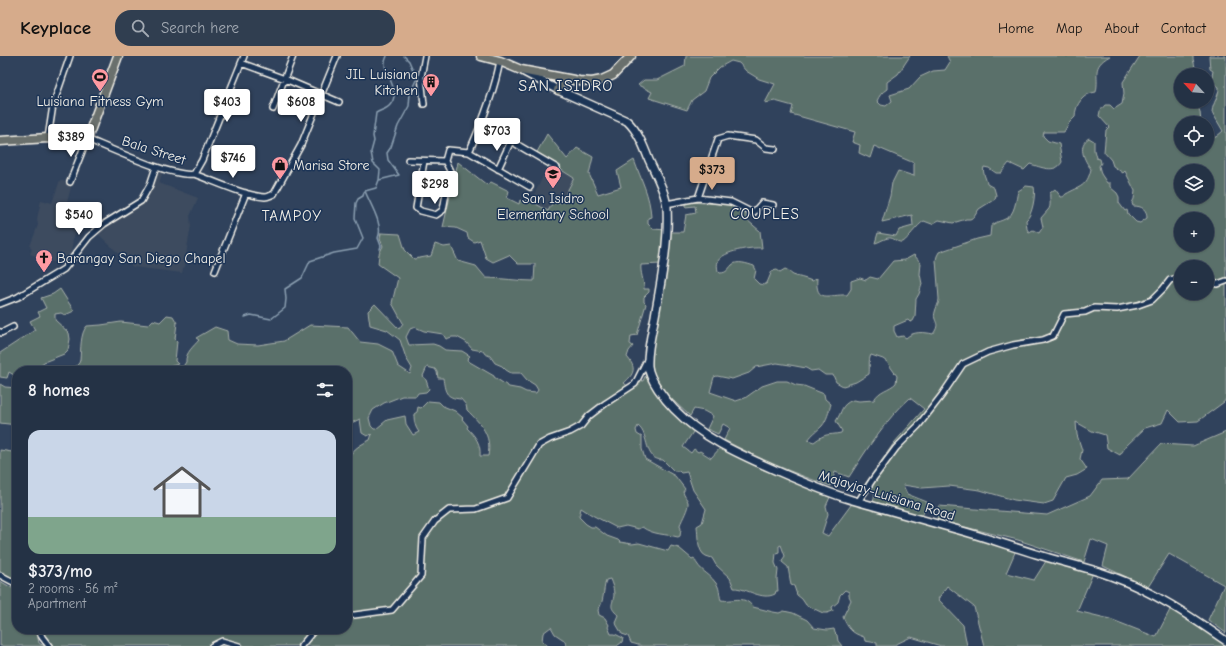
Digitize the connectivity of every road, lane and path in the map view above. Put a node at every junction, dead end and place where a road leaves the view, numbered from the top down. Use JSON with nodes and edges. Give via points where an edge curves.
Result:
{"nodes":[{"id":1,"x":70,"y":56,"type":"edge"},
{"id":2,"x":118,"y":56,"type":"edge"},
{"id":3,"x":244,"y":56,"type":"edge"},
{"id":4,"x":293,"y":56,"type":"edge"},
{"id":5,"x":337,"y":56,"type":"edge"},
{"id":6,"x":425,"y":56,"type":"edge"},
{"id":7,"x":481,"y":56,"type":"edge"},
{"id":8,"x":632,"y":56,"type":"edge"},
{"id":9,"x":500,"y":61,"type":"junction"},
{"id":10,"x":241,"y":63,"type":"junction"},
{"id":11,"x":521,"y":70,"type":"junction"},
{"id":12,"x":563,"y":78,"type":"junction"},
{"id":13,"x":285,"y":79,"type":"junction"},
{"id":14,"x":558,"y":90,"type":"junction"},
{"id":15,"x":321,"y":94,"type":"junction"},
{"id":16,"x":339,"y":102,"type":"dead end"},
{"id":17,"x":424,"y":104,"type":"dead end"},
{"id":18,"x":273,"y":109,"type":"dead end"},
{"id":19,"x":480,"y":126,"type":"junction"},
{"id":20,"x":48,"y":138,"type":"junction"},
{"id":21,"x":87,"y":139,"type":"junction"},
{"id":22,"x":0,"y":141,"type":"edge"},
{"id":23,"x":511,"y":141,"type":"junction"},
{"id":24,"x":774,"y":149,"type":"dead end"},
{"id":25,"x":468,"y":152,"type":"junction"},
{"id":26,"x":408,"y":160,"type":"dead end"},
{"id":27,"x":424,"y":161,"type":"junction"},
{"id":28,"x":445,"y":161,"type":"junction"},
{"id":29,"x":156,"y":167,"type":"junction"},
{"id":30,"x":557,"y":168,"type":"dead end"},
{"id":31,"x":498,"y":169,"type":"junction"},
{"id":32,"x":194,"y":174,"type":"junction"},
{"id":33,"x":70,"y":182,"type":"dead end"},
{"id":34,"x":530,"y":187,"type":"dead end"},
{"id":35,"x":246,"y":193,"type":"junction"},
{"id":36,"x":698,"y":198,"type":"junction"},
{"id":37,"x":666,"y":204,"type":"junction"},
{"id":38,"x":773,"y":205,"type":"dead end"},
{"id":39,"x":216,"y":271,"type":"dead end"},
{"id":40,"x":1174,"y":279,"type":"edge"},
{"id":41,"x":1226,"y":281,"type":"edge"},
{"id":42,"x":1214,"y":283,"type":"edge"},
{"id":43,"x":0,"y":304,"type":"edge"},
{"id":44,"x":13,"y":327,"type":"dead end"},
{"id":45,"x":0,"y":332,"type":"edge"},
{"id":46,"x":649,"y":358,"type":"junction"},
{"id":47,"x":858,"y":502,"type":"junction"},
{"id":48,"x":0,"y":575,"type":"edge"},
{"id":49,"x":12,"y":581,"type":"edge"},
{"id":50,"x":352,"y":615,"type":"edge"},
{"id":51,"x":41,"y":634,"type":"edge"},
{"id":52,"x":311,"y":634,"type":"edge"},
{"id":53,"x":1226,"y":641,"type":"edge"},
{"id":54,"x":48,"y":646,"type":"edge"},
{"id":55,"x":212,"y":646,"type":"edge"},
{"id":56,"x":239,"y":646,"type":"edge"},
{"id":57,"x":301,"y":646,"type":"edge"}],
"edges":[{"from":1,"to":20,"type":"street","via":[[53,105]]},
{"from":2,"to":21,"type":"main road"},
{"from":3,"to":10,"type":"street"},
{"from":4,"to":13,"type":"street"},
{"from":5,"to":15,"type":"street"},
{"from":6,"to":17,"type":"street","via":[[421,77]]},
{"from":7,"to":9,"type":"main road"},
{"from":8,"to":12,"type":"main road","via":[[613,75],[602,80],[592,82]]},
{"from":9,"to":11,"type":"main road"},
{"from":9,"to":19,"type":"street","via":[[497,78]]},
{"from":10,"to":13,"type":"street"},
{"from":10,"to":32,"type":"street"},
{"from":11,"to":12,"type":"main road"},
{"from":11,"to":14,"type":"street","name":"Majayjay-Luisiana Road"},
{"from":12,"to":14,"type":"main road"},
{"from":13,"to":15,"type":"street"},
{"from":13,"to":18,"type":"street"},
{"from":14,"to":37,"type":"street","name":"Majayjay-Luisiana Road","via":[[632,126],[656,175]]},
{"from":15,"to":16,"type":"street"},
{"from":15,"to":35,"type":"street","name":"Bala Street","via":[[301,146],[274,194],[264,197]]},
{"from":19,"to":23,"type":"street"},
{"from":19,"to":25,"type":"street"},
{"from":20,"to":21,"type":"main road","name":"Bala Street"},
{"from":20,"to":22,"type":"main road","name":"Bala Street"},
{"from":21,"to":29,"type":"street","name":"Bala Street"},
{"from":21,"to":33,"type":"street"},
{"from":23,"to":30,"type":"street"},
{"from":23,"to":31,"type":"street"},
{"from":24,"to":36,"type":"street","via":[[766,148],[756,140],[728,136],[718,139]]},
{"from":25,"to":28,"type":"street","via":[[448,150]]},
{"from":25,"to":31,"type":"street"},
{"from":26,"to":27,"type":"street"},
{"from":27,"to":28,"type":"street"},
{"from":27,"to":28,"type":"street","via":[[416,208],[436,215],[443,210],[450,171]]},
{"from":29,"to":32,"type":"street","name":"Bala Street","via":[[188,175]]},
{"from":29,"to":43,"type":"street","via":[[141,201],[94,232],[64,269],[18,297]]},
{"from":31,"to":34,"type":"street"},
{"from":32,"to":35,"type":"street","name":"Bala Street"},
{"from":35,"to":39,"type":"street"},
{"from":36,"to":37,"type":"street"},
{"from":36,"to":38,"type":"street","via":[[731,202],[753,213],[762,204]]},
{"from":37,"to":46,"type":"street","name":"Majayjay-Luisiana Road","via":[[668,225]]},
{"from":40,"to":47,"type":"street","via":[[1170,280],[1152,300],[1117,310],[1094,308],[1085,312],[1064,314],[1052,336],[1043,340],[1013,344],[963,364],[918,426],[896,448]]},
{"from":41,"to":42,"type":"street"},
{"from":44,"to":45,"type":"street"},
{"from":46,"to":47,"type":"street","name":"Majayjay-Luisiana Road","via":[[648,368],[660,391],[691,425],[750,459],[817,488]]},
{"from":46,"to":50,"type":"street","via":[[635,384],[588,416],[581,426],[539,445],[507,498],[476,510],[449,510],[435,521],[424,538],[422,576],[392,610]]},
{"from":47,"to":53,"type":"street","name":"Majayjay-Luisiana Road","via":[[1111,576],[1167,603]]},
{"from":48,"to":49,"type":"street"},
{"from":51,"to":54,"type":"street"},
{"from":52,"to":57,"type":"street"},
{"from":55,"to":56,"type":"street","via":[[222,641]]}]}
